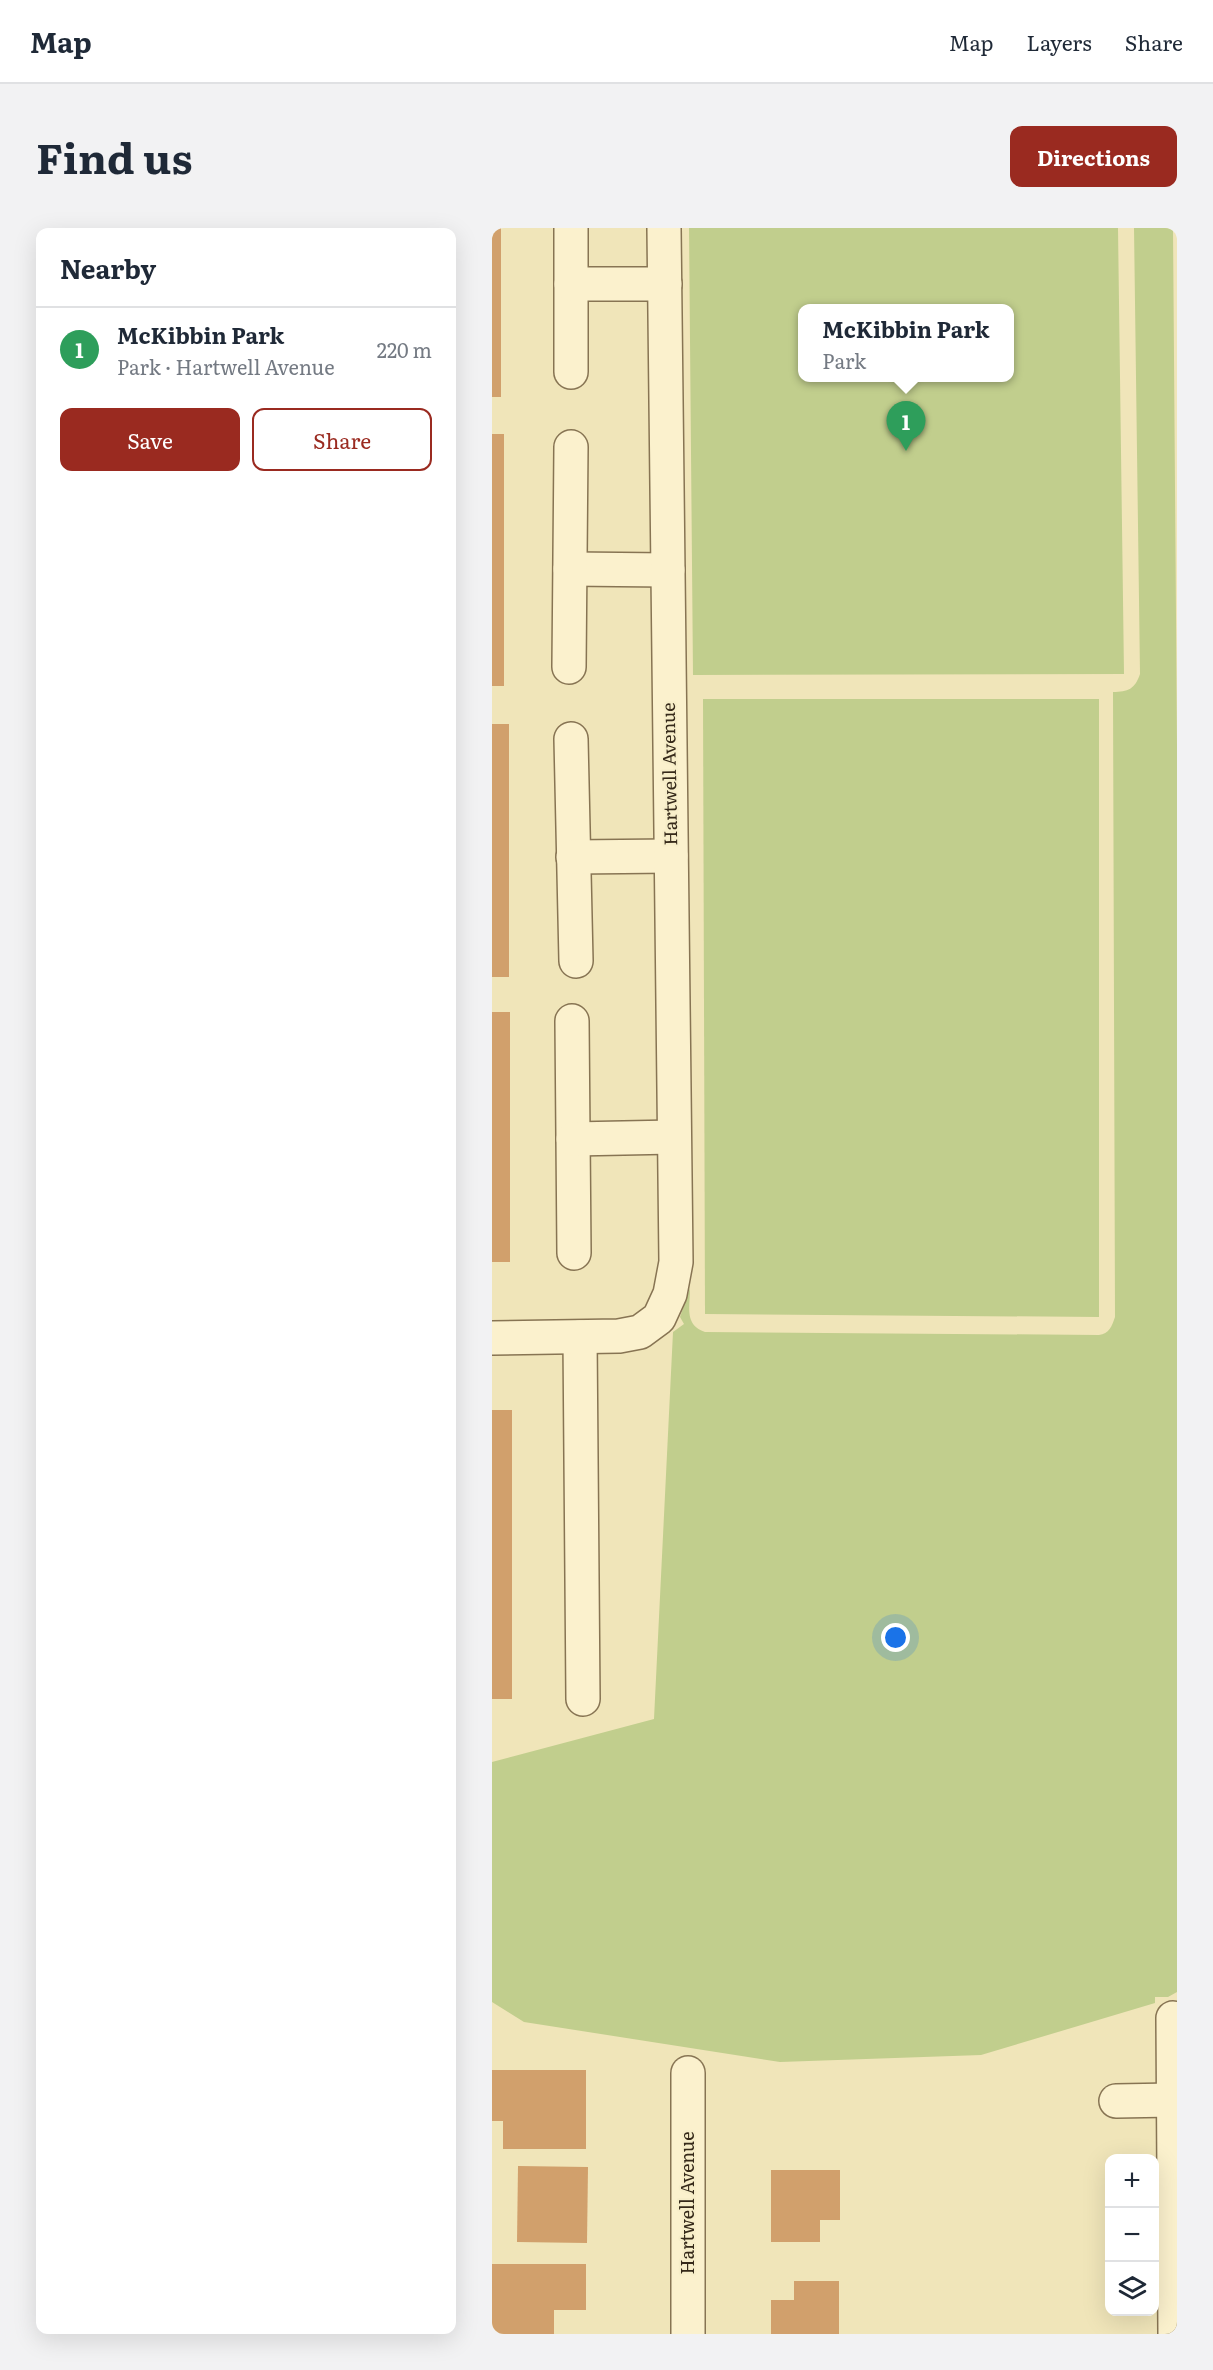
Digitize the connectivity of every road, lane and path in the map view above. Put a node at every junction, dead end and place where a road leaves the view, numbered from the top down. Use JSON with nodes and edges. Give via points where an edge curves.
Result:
{"nodes":[{"id":1,"x":571,"y":228,"type":"edge"},
{"id":2,"x":664,"y":228,"type":"edge"},
{"id":3,"x":571,"y":284,"type":"junction"},
{"id":4,"x":665,"y":284,"type":"junction"},
{"id":5,"x":571,"y":372,"type":"dead end"},
{"id":6,"x":571,"y":447,"type":"dead end"},
{"id":7,"x":570,"y":569,"type":"junction"},
{"id":8,"x":668,"y":570,"type":"junction"},
{"id":9,"x":569,"y":667,"type":"dead end"},
{"id":10,"x":571,"y":739,"type":"dead end"},
{"id":11,"x":671,"y":856,"type":"junction"},
{"id":12,"x":573,"y":857,"type":"junction"},
{"id":13,"x":576,"y":961,"type":"dead end"},
{"id":14,"x":572,"y":1021,"type":"dead end"},
{"id":15,"x":674,"y":1137,"type":"junction"},
{"id":16,"x":573,"y":1139,"type":"junction"},
{"id":17,"x":574,"y":1252,"type":"dead end"},
{"id":18,"x":580,"y":1337,"type":"junction"},
{"id":19,"x":492,"y":1338,"type":"edge"},
{"id":20,"x":583,"y":1699,"type":"dead end"},
{"id":21,"x":1173,"y":2018,"type":"dead end"},
{"id":22,"x":688,"y":2073,"type":"dead end"},
{"id":23,"x":1173,"y":2100,"type":"junction"},
{"id":24,"x":1116,"y":2101,"type":"dead end"},
{"id":25,"x":688,"y":2334,"type":"edge"},
{"id":26,"x":1175,"y":2334,"type":"edge"}],
"edges":[{"from":1,"to":3,"type":"street"},
{"from":2,"to":4,"type":"street","name":"Hartwell Avenue"},
{"from":3,"to":4,"type":"street"},
{"from":3,"to":5,"type":"street"},
{"from":4,"to":8,"type":"street","name":"Hartwell Avenue"},
{"from":6,"to":7,"type":"street"},
{"from":7,"to":8,"type":"street"},
{"from":7,"to":9,"type":"street"},
{"from":8,"to":11,"type":"street","name":"Hartwell Avenue"},
{"from":10,"to":12,"type":"street"},
{"from":11,"to":12,"type":"street"},
{"from":11,"to":15,"type":"street","name":"Hartwell Avenue"},
{"from":12,"to":13,"type":"street"},
{"from":14,"to":16,"type":"street"},
{"from":15,"to":16,"type":"street"},
{"from":15,"to":18,"type":"street","name":"Hartwell Avenue","via":[[676,1262],[670,1294],[659,1318],[640,1332]]},
{"from":16,"to":17,"type":"street"},
{"from":18,"to":19,"type":"street"},
{"from":18,"to":20,"type":"street"},
{"from":21,"to":23,"type":"street"},
{"from":22,"to":25,"type":"street","name":"Hartwell Avenue"},
{"from":23,"to":24,"type":"street"},
{"from":23,"to":26,"type":"street"}]}
